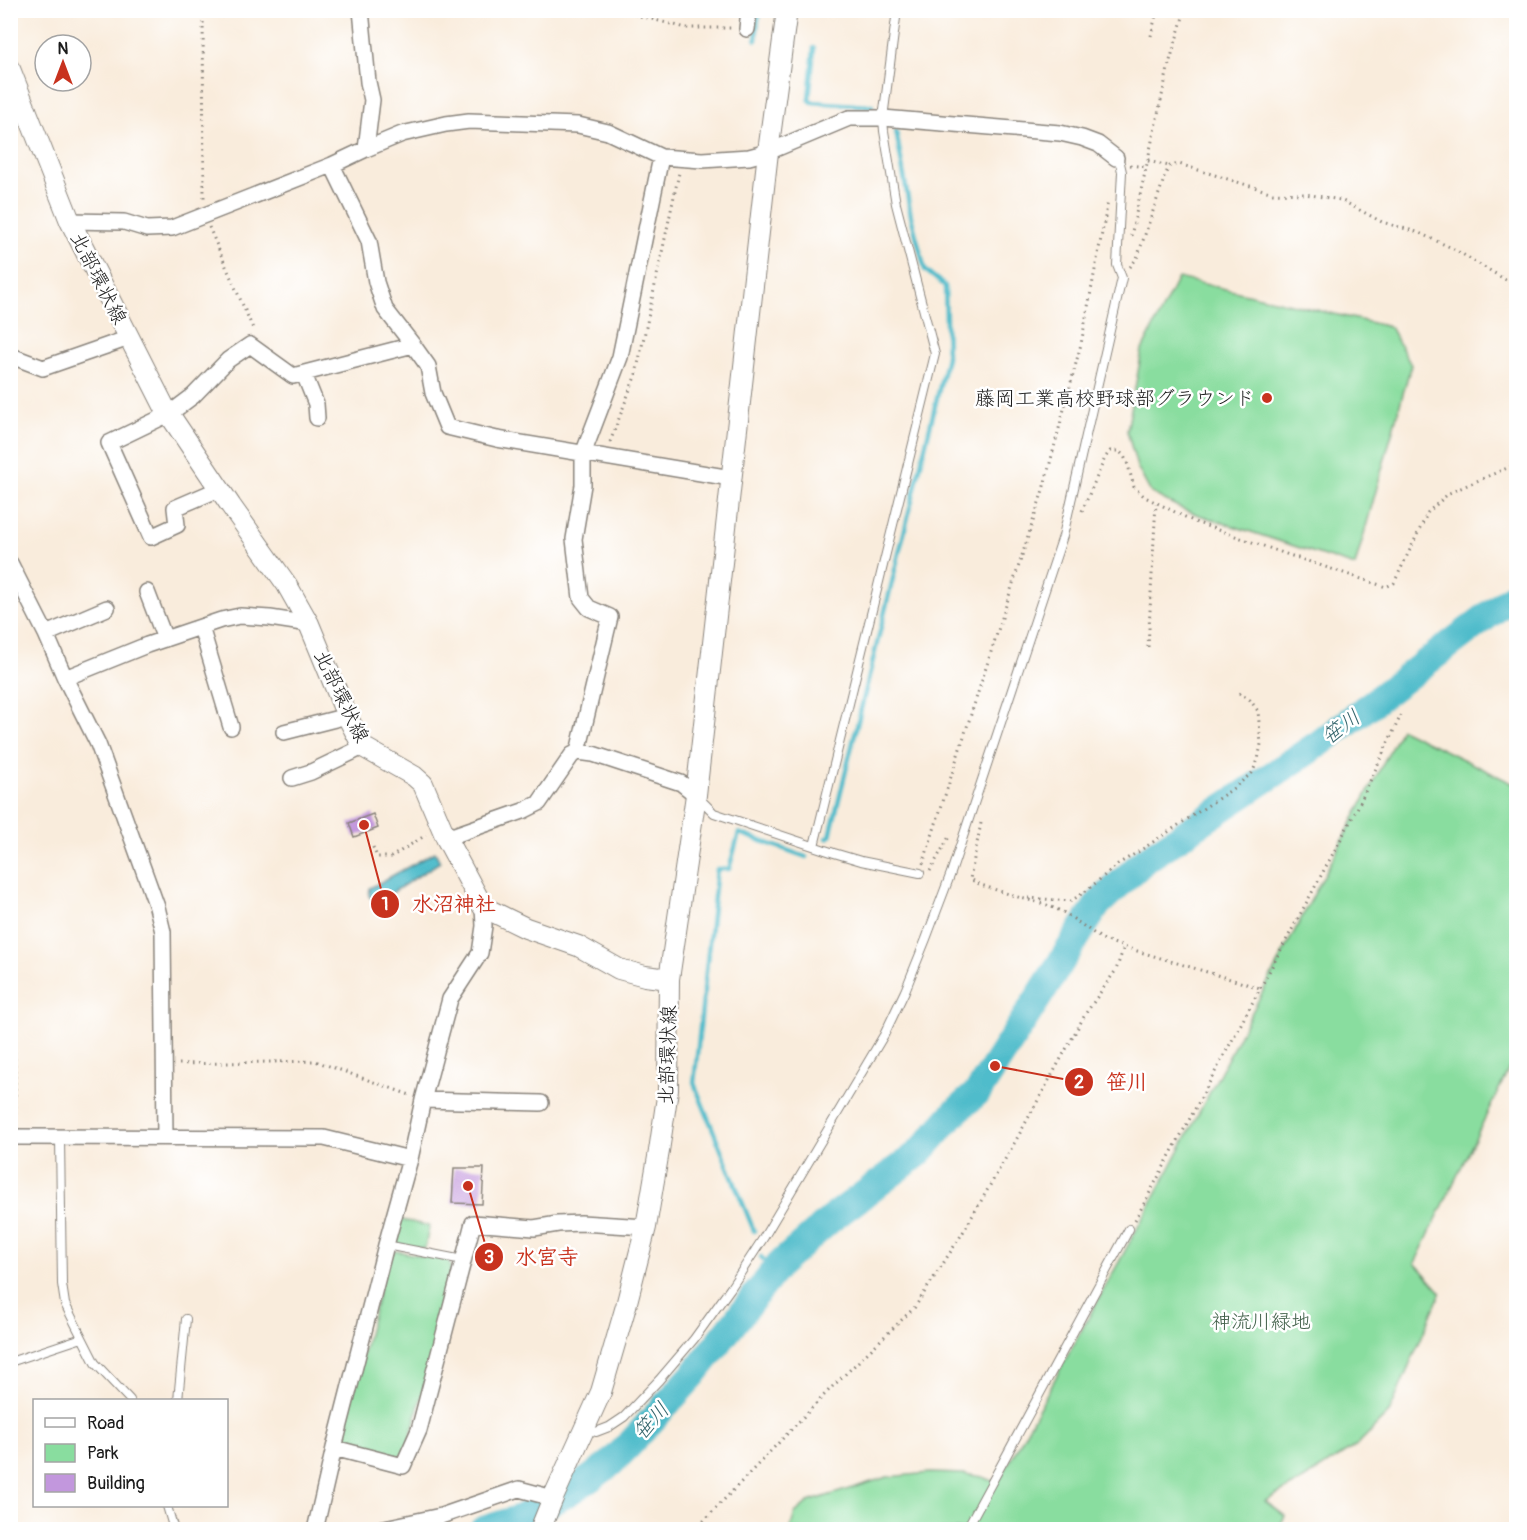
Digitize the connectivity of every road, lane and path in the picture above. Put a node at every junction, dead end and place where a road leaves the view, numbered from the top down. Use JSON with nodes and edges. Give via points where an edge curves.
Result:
{"nodes":[{"id":1,"x":203,"y":10,"type":"edge"},
{"id":2,"x":361,"y":10,"type":"edge"},
{"id":3,"x":617,"y":10,"type":"edge"},
{"id":4,"x":749,"y":10,"type":"edge"},
{"id":5,"x":787,"y":10,"type":"edge"},
{"id":6,"x":897,"y":10,"type":"edge"},
{"id":7,"x":1157,"y":10,"type":"edge"},
{"id":8,"x":1185,"y":10,"type":"edge"},
{"id":9,"x":747,"y":28,"type":"joint"},
{"id":10,"x":1151,"y":36,"type":"dead end"},
{"id":11,"x":11,"y":73,"type":"edge"},
{"id":12,"x":884,"y":118,"type":"junction"},
{"id":13,"x":366,"y":149,"type":"junction"},
{"id":14,"x":768,"y":152,"type":"junction"},
{"id":15,"x":661,"y":157,"type":"junction"},
{"id":16,"x":1116,"y":158,"type":"joint"},
{"id":17,"x":682,"y":160,"type":"junction"},
{"id":18,"x":1148,"y":161,"type":"junction"},
{"id":19,"x":332,"y":165,"type":"junction"},
{"id":20,"x":1170,"y":166,"type":"junction"},
{"id":21,"x":1109,"y":193,"type":"dead end"},
{"id":22,"x":204,"y":215,"type":"junction"},
{"id":23,"x":70,"y":221,"type":"junction"},
{"id":24,"x":1129,"y":245,"type":"dead end"},
{"id":25,"x":1122,"y":278,"type":"junction"},
{"id":26,"x":1516,"y":286,"type":"edge"},
{"id":27,"x":129,"y":338,"type":"junction"},
{"id":28,"x":413,"y":345,"type":"junction"},
{"id":29,"x":265,"y":356,"type":"junction"},
{"id":30,"x":10,"y":358,"type":"edge"},
{"id":31,"x":304,"y":374,"type":"junction"},
{"id":32,"x":169,"y":414,"type":"junction"},
{"id":33,"x":317,"y":418,"type":"dead end"},
{"id":34,"x":584,"y":454,"type":"junction"},
{"id":35,"x":606,"y":458,"type":"junction"},
{"id":36,"x":1516,"y":463,"type":"edge"},
{"id":37,"x":731,"y":478,"type":"junction"},
{"id":38,"x":219,"y":489,"type":"junction"},
{"id":39,"x":1156,"y":503,"type":"junction"},
{"id":40,"x":1080,"y":515,"type":"dead end"},
{"id":41,"x":10,"y":563,"type":"edge"},
{"id":42,"x":147,"y":592,"type":"dead end"},
{"id":43,"x":107,"y":608,"type":"dead end"},
{"id":44,"x":309,"y":624,"type":"junction"},
{"id":45,"x":201,"y":627,"type":"junction"},
{"id":46,"x":46,"y":634,"type":"junction"},
{"id":47,"x":165,"y":639,"type":"junction"},
{"id":48,"x":1148,"y":647,"type":"dead end"},
{"id":49,"x":65,"y":678,"type":"junction"},
{"id":50,"x":1239,"y":693,"type":"dead end"},
{"id":51,"x":1401,"y":715,"type":"dead end"},
{"id":52,"x":347,"y":716,"type":"junction"},
{"id":53,"x":231,"y":727,"type":"dead end"},
{"id":54,"x":284,"y":732,"type":"dead end"},
{"id":55,"x":363,"y":747,"type":"junction"},
{"id":56,"x":578,"y":752,"type":"junction"},
{"id":57,"x":291,"y":778,"type":"dead end"},
{"id":58,"x":696,"y":795,"type":"junction"},
{"id":59,"x":982,"y":813,"type":"dead end"},
{"id":60,"x":10,"y":819,"type":"edge"},
{"id":61,"x":446,"y":838,"type":"junction"},
{"id":62,"x":411,"y":844,"type":"dead end"},
{"id":63,"x":814,"y":846,"type":"junction"},
{"id":64,"x":373,"y":847,"type":"dead end"},
{"id":65,"x":920,"y":873,"type":"joint"},
{"id":66,"x":1021,"y":898,"type":"junction"},
{"id":67,"x":483,"y":907,"type":"junction"},
{"id":68,"x":1124,"y":947,"type":"junction"},
{"id":69,"x":669,"y":979,"type":"junction"},
{"id":70,"x":1260,"y":988,"type":"junction"},
{"id":71,"x":164,"y":1065,"type":"junction"},
{"id":72,"x":423,"y":1100,"type":"junction"},
{"id":73,"x":541,"y":1103,"type":"dead end"},
{"id":74,"x":13,"y":1137,"type":"edge"},
{"id":75,"x":165,"y":1137,"type":"junction"},
{"id":76,"x":60,"y":1138,"type":"junction"},
{"id":77,"x":410,"y":1160,"type":"junction"},
{"id":78,"x":646,"y":1227,"type":"junction"},
{"id":79,"x":1130,"y":1230,"type":"joint"},
{"id":80,"x":386,"y":1245,"type":"junction"},
{"id":81,"x":463,"y":1260,"type":"junction"},
{"id":82,"x":186,"y":1318,"type":"dead end"},
{"id":83,"x":82,"y":1338,"type":"junction"},
{"id":84,"x":10,"y":1362,"type":"edge"},
{"id":85,"x":128,"y":1399,"type":"edge"},
{"id":86,"x":178,"y":1399,"type":"edge"},
{"id":87,"x":585,"y":1428,"type":"junction"},
{"id":88,"x":334,"y":1448,"type":"junction"},
{"id":89,"x":553,"y":1497,"type":"junction"},
{"id":90,"x":167,"y":1507,"type":"edge"},
{"id":91,"x":174,"y":1530,"type":"edge"},
{"id":92,"x":315,"y":1530,"type":"edge"},
{"id":93,"x":375,"y":1530,"type":"edge"},
{"id":94,"x":540,"y":1530,"type":"edge"},
{"id":95,"x":695,"y":1530,"type":"edge"},
{"id":96,"x":966,"y":1530,"type":"edge"}],
"edges":[{"from":1,"to":22,"type":"path"},
{"from":2,"to":13,"type":"street","via":[[372,100]]},
{"from":3,"to":9,"type":"path","via":[[686,28]]},
{"from":4,"to":9,"type":"street"},
{"from":5,"to":14,"type":"street"},
{"from":6,"to":12,"type":"lane"},
{"from":7,"to":10,"type":"path"},
{"from":8,"to":18,"type":"path"},
{"from":11,"to":23,"type":"street","name":"北部環状線"},
{"from":12,"to":14,"type":"street","via":[[849,118]]},
{"from":12,"to":16,"type":"street","via":[[1060,133],[1098,144]]},
{"from":12,"to":63,"type":"lane","via":[[896,204],[935,354]]},
{"from":13,"to":15,"type":"street","via":[[402,134],[469,121],[578,125],[608,132]]},
{"from":13,"to":19,"type":"street"},
{"from":14,"to":17,"type":"street","via":[[723,160]]},
{"from":14,"to":37,"type":"street"},
{"from":15,"to":17,"type":"street"},
{"from":15,"to":34,"type":"street","via":[[620,357]]},
{"from":16,"to":25,"type":"lane","via":[[1122,172],[1117,265]]},
{"from":17,"to":35,"type":"path","via":[[636,374]]},
{"from":18,"to":20,"type":"path"},
{"from":18,"to":24,"type":"path"},
{"from":19,"to":22,"type":"street"},
{"from":19,"to":28,"type":"street","via":[[369,241],[385,309]]},
{"from":20,"to":25,"type":"path","via":[[1137,258]]},
{"from":20,"to":26,"type":"path","via":[[1179,164],[1273,193],[1341,200],[1382,222],[1452,248]]},
{"from":21,"to":65,"type":"path","via":[[1081,344],[1043,490]]},
{"from":22,"to":23,"type":"street","via":[[172,228]]},
{"from":22,"to":29,"type":"path"},
{"from":23,"to":27,"type":"street","name":"北部環状線"},
{"from":25,"to":87,"type":"lane","via":[[1063,536],[951,873],[905,991],[884,1035],[764,1237],[700,1331],[624,1416],[596,1432]]},
{"from":27,"to":30,"type":"street","via":[[43,368]]},
{"from":27,"to":32,"type":"street","name":"北部環状線"},
{"from":28,"to":31,"type":"street"},
{"from":28,"to":34,"type":"street","via":[[428,366],[433,393],[447,427]]},
{"from":29,"to":31,"type":"street","via":[[293,376]]},
{"from":29,"to":32,"type":"street","via":[[250,345]]},
{"from":31,"to":33,"type":"street","via":[[316,404]]},
{"from":32,"to":38,"type":"street","name":"北部環状線"},
{"from":32,"to":38,"type":"street","via":[[109,443],[151,537],[177,525],[176,507]]},
{"from":34,"to":35,"type":"street"},
{"from":34,"to":56,"type":"street","via":[[574,539],[581,598],[589,608],[610,617]]},
{"from":35,"to":37,"type":"street"},
{"from":36,"to":39,"type":"path","via":[[1449,493],[1428,512],[1394,583],[1386,587],[1195,522]]},
{"from":37,"to":58,"type":"street"},
{"from":38,"to":44,"type":"street","name":"北部環状線","via":[[288,585]]},
{"from":39,"to":40,"type":"path","via":[[1134,487],[1124,456],[1119,451],[1110,451]]},
{"from":39,"to":48,"type":"path"},
{"from":41,"to":46,"type":"street"},
{"from":42,"to":47,"type":"street"},
{"from":43,"to":46,"type":"street"},
{"from":44,"to":45,"type":"street","via":[[240,616]]},
{"from":44,"to":52,"type":"street","name":"北部環状線"},
{"from":45,"to":47,"type":"street"},
{"from":45,"to":53,"type":"street"},
{"from":46,"to":49,"type":"street"},
{"from":47,"to":49,"type":"street"},
{"from":49,"to":71,"type":"street","via":[[98,744],[164,932]]},
{"from":50,"to":66,"type":"path","via":[[1258,711],[1261,744],[1252,773],[1118,864],[1071,901]]},
{"from":51,"to":70,"type":"path","via":[[1356,811]]},
{"from":52,"to":54,"type":"street"},
{"from":52,"to":55,"type":"street","name":"北部環状線"},
{"from":55,"to":57,"type":"street"},
{"from":55,"to":61,"type":"street","name":"北部環状線","via":[[423,784]]},
{"from":56,"to":58,"type":"street","via":[[681,783]]},
{"from":56,"to":61,"type":"street","via":[[539,803]]},
{"from":58,"to":63,"type":"lane","via":[[714,813]]},
{"from":58,"to":69,"type":"street"},
{"from":59,"to":66,"type":"path","via":[[970,879]]},
{"from":60,"to":74,"type":"path"},
{"from":61,"to":67,"type":"street","name":"北部環状線"},
{"from":62,"to":64,"type":"path","via":[[391,857],[377,857]]},
{"from":63,"to":65,"type":"lane"},
{"from":66,"to":68,"type":"path","via":[[1065,913],[1102,939]]},
{"from":67,"to":69,"type":"street","name":"北部環状線","via":[[526,928],[578,946],[619,969]]},
{"from":67,"to":72,"type":"street","via":[[480,953],[450,999]]},
{"from":68,"to":70,"type":"path"},
{"from":68,"to":95,"type":"path","via":[[1116,970],[1086,1013],[968,1224],[915,1307]]},
{"from":69,"to":78,"type":"street","name":"北部環状線","via":[[668,1090]]},
{"from":70,"to":79,"type":"path"},
{"from":71,"to":72,"type":"path","via":[[315,1061]]},
{"from":71,"to":75,"type":"street"},
{"from":72,"to":73,"type":"street"},
{"from":72,"to":77,"type":"street"},
{"from":74,"to":76,"type":"street"},
{"from":75,"to":76,"type":"street"},
{"from":75,"to":77,"type":"street","via":[[324,1138]]},
{"from":76,"to":83,"type":"lane","via":[[62,1284],[65,1304]]},
{"from":77,"to":80,"type":"street"},
{"from":78,"to":81,"type":"street","via":[[581,1223],[534,1228],[473,1223]]},
{"from":78,"to":87,"type":"street","name":"北部環状線","via":[[601,1392]]},
{"from":79,"to":96,"type":"lane"},
{"from":80,"to":81,"type":"lane"},
{"from":80,"to":88,"type":"street"},
{"from":81,"to":88,"type":"street","via":[[419,1430],[403,1466]]},
{"from":82,"to":86,"type":"lane"},
{"from":83,"to":84,"type":"lane"},
{"from":83,"to":85,"type":"lane","via":[[95,1363]]},
{"from":87,"to":89,"type":"street","name":"北部環状線"},
{"from":88,"to":92,"type":"street"},
{"from":89,"to":93,"type":"street","via":[[519,1489],[441,1516]]},
{"from":89,"to":94,"type":"street","name":"北部環状線"},
{"from":90,"to":91,"type":"lane"}]}
